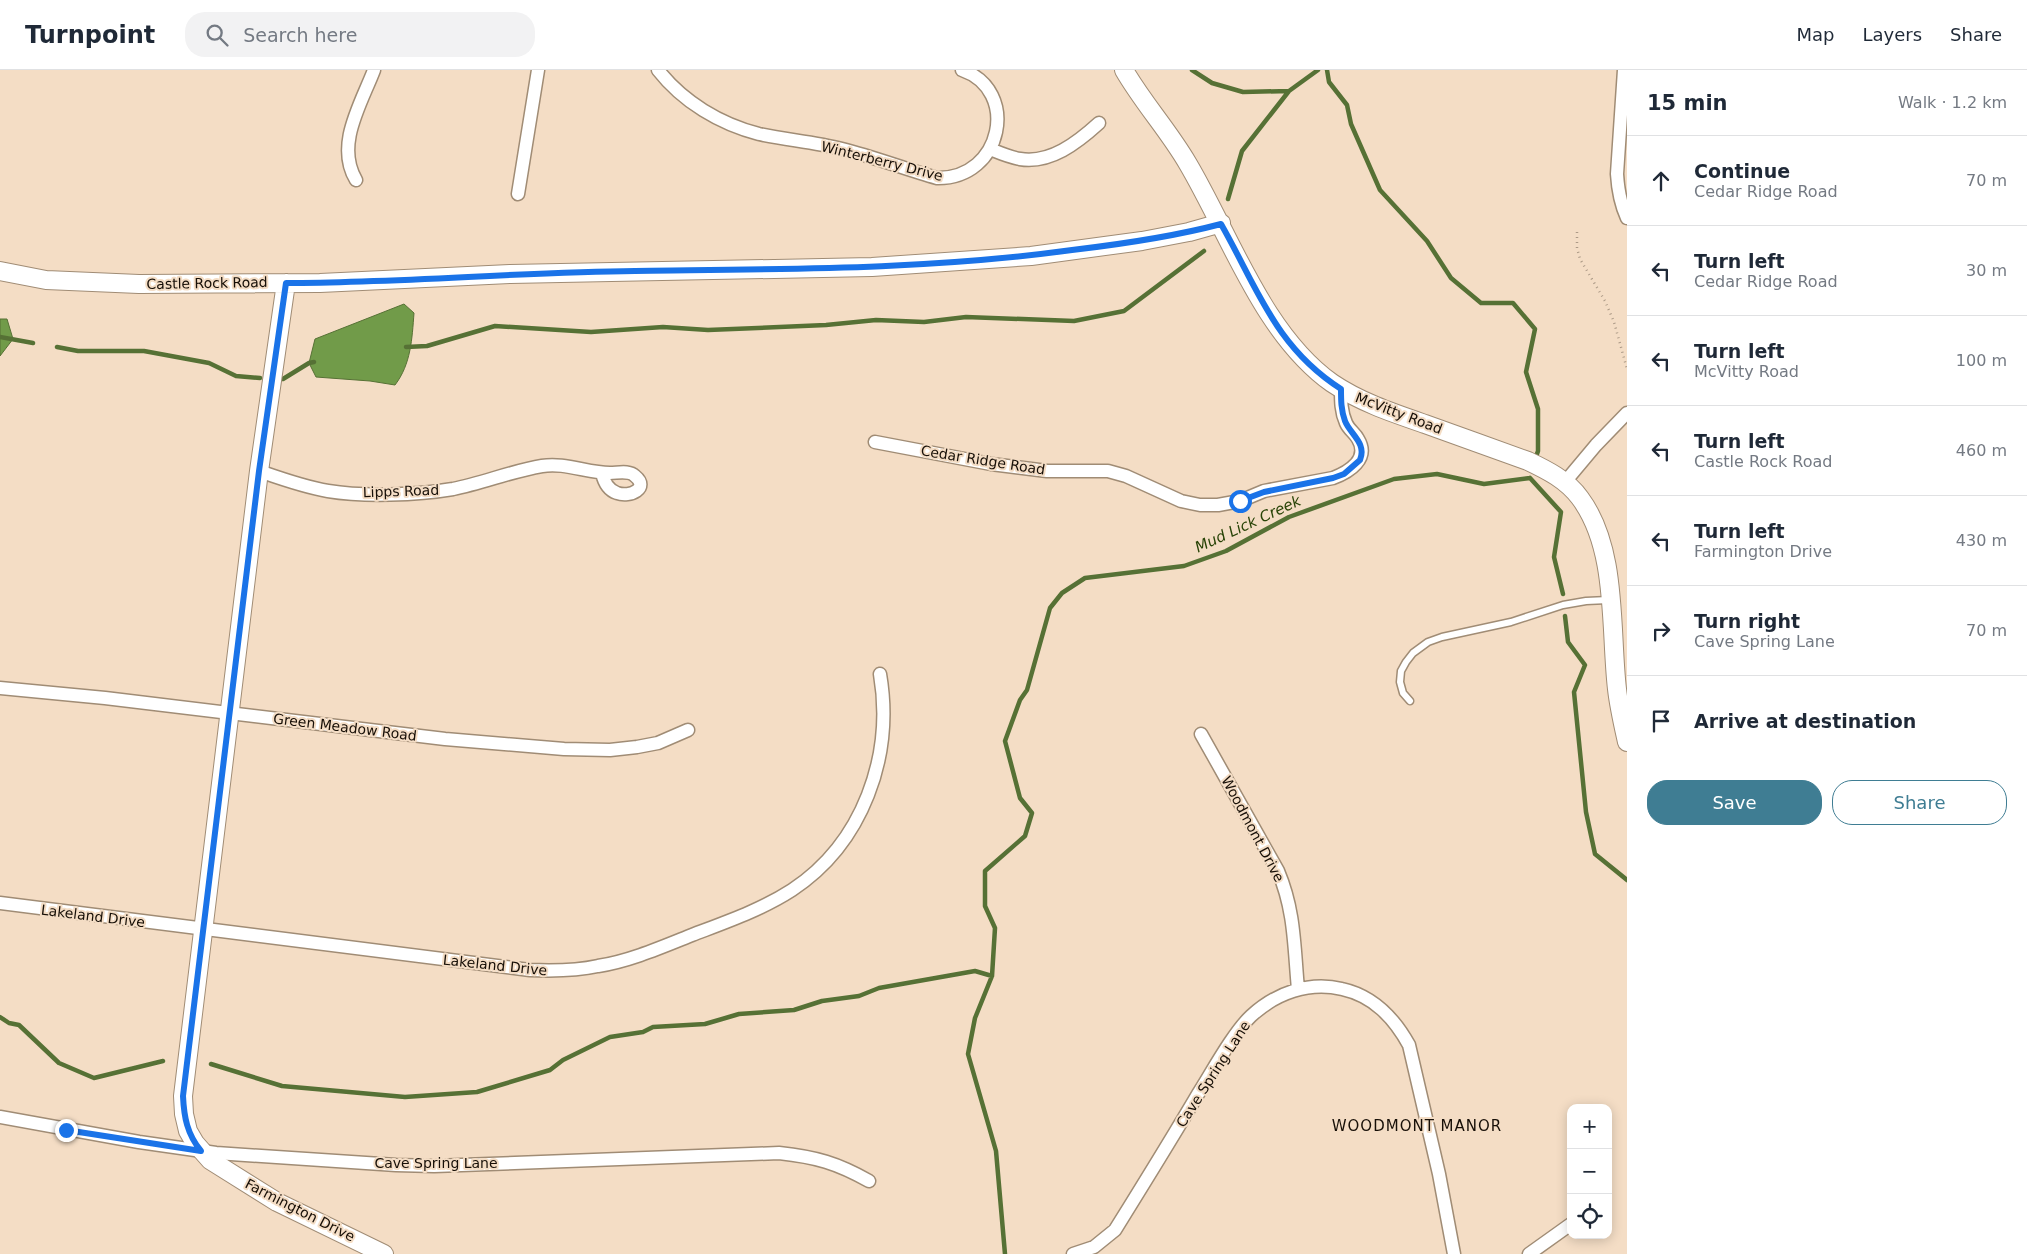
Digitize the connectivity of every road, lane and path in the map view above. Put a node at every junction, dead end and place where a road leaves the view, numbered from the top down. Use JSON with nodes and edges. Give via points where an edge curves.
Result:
{"nodes":[{"id":1,"x":374,"y":70,"type":"edge"},
{"id":2,"x":538,"y":70,"type":"edge"},
{"id":3,"x":658,"y":70,"type":"edge"},
{"id":4,"x":962,"y":70,"type":"edge"},
{"id":5,"x":1124,"y":70,"type":"edge"},
{"id":6,"x":1624,"y":70,"type":"edge"},
{"id":7,"x":1099,"y":124,"type":"dead end"},
{"id":8,"x":990,"y":149,"type":"junction"},
{"id":9,"x":356,"y":180,"type":"dead end"},
{"id":10,"x":518,"y":194,"type":"dead end"},
{"id":11,"x":1627,"y":218,"type":"edge"},
{"id":12,"x":1221,"y":224,"type":"junction"},
{"id":13,"x":1577,"y":232,"type":"dead end"},
{"id":14,"x":0,"y":271,"type":"edge"},
{"id":15,"x":286,"y":283,"type":"junction"},
{"id":16,"x":1627,"y":369,"type":"edge"},
{"id":17,"x":1341,"y":389,"type":"junction"},
{"id":18,"x":1627,"y":413,"type":"edge"},
{"id":19,"x":875,"y":442,"type":"dead end"},
{"id":20,"x":259,"y":471,"type":"junction"},
{"id":21,"x":602,"y":473,"type":"dead end"},
{"id":22,"x":1565,"y":482,"type":"junction"},
{"id":23,"x":1610,"y":600,"type":"junction"},
{"id":24,"x":880,"y":674,"type":"dead end"},
{"id":25,"x":0,"y":688,"type":"edge"},
{"id":26,"x":1410,"y":701,"type":"dead end"},
{"id":27,"x":230,"y":713,"type":"junction"},
{"id":28,"x":688,"y":730,"type":"dead end"},
{"id":29,"x":1201,"y":734,"type":"dead end"},
{"id":30,"x":1627,"y":742,"type":"edge"},
{"id":31,"x":0,"y":903,"type":"edge"},
{"id":32,"x":203,"y":929,"type":"junction"},
{"id":33,"x":1298,"y":989,"type":"junction"},
{"id":34,"x":0,"y":1117,"type":"edge"},
{"id":35,"x":201,"y":1151,"type":"junction"},
{"id":36,"x":869,"y":1181,"type":"dead end"},
{"id":37,"x":1567,"y":1227,"type":"edge"},
{"id":38,"x":384,"y":1254,"type":"edge"},
{"id":39,"x":1074,"y":1254,"type":"edge"},
{"id":40,"x":1454,"y":1254,"type":"edge"},
{"id":41,"x":1529,"y":1254,"type":"edge"}],
"edges":[{"from":1,"to":9,"type":"street","via":[[348,142],[348,162]]},
{"from":2,"to":10,"type":"street"},
{"from":3,"to":8,"type":"street","name":"Winterberry Drive","via":[[696,106],[742,129],[840,148],[937,178],[950,178],[970,171]]},
{"from":4,"to":8,"type":"street","name":"Winterberry Drive","via":[[976,77],[992,98],[998,127]]},
{"from":5,"to":12,"type":"street","name":"McVitty Road","via":[[1182,154]]},
{"from":6,"to":11,"type":"street","via":[[1617,174],[1618,191]]},
{"from":7,"to":8,"type":"street","via":[[1068,148],[1044,157],[1021,159]]},
{"from":12,"to":15,"type":"street","name":"Castle Rock Road","via":[[1142,241],[975,261],[872,268],[520,273]]},
{"from":12,"to":17,"type":"street","name":"McVitty Road","via":[[1258,297],[1281,333],[1314,369]]},
{"from":13,"to":16,"type":"path","via":[[1576,248],[1580,259],[1605,300]]},
{"from":14,"to":15,"type":"street","name":"Castle Rock Road","via":[[74,282]]},
{"from":15,"to":20,"type":"street","name":"Farmington Drive"},
{"from":17,"to":19,"type":"street","name":"Cedar Ridge Road","via":[[1345,420],[1362,447],[1362,456],[1354,467],[1333,478],[1218,505],[1182,502],[1108,471],[1047,471]]},
{"from":17,"to":22,"type":"street","name":"McVitty Road","via":[[1365,402],[1535,464]]},
{"from":18,"to":22,"type":"street"},
{"from":20,"to":21,"type":"street","name":"Lipps Road","via":[[331,492],[380,494],[454,489],[544,465]]},
{"from":20,"to":27,"type":"street","name":"Farmington Drive"},
{"from":22,"to":23,"type":"street","name":"McVitty Road","via":[[1579,496],[1596,528],[1604,552]]},
{"from":23,"to":26,"type":"lane","via":[[1563,605],[1511,622],[1428,642],[1413,653],[1401,671],[1403,693]]},
{"from":23,"to":30,"type":"street","name":"McVitty Road","via":[[1617,690]]},
{"from":24,"to":32,"type":"street","name":"Lakeland Drive","via":[[884,711],[876,775],[860,815],[846,838],[817,870],[792,890],[671,943],[600,966],[530,970]]},
{"from":25,"to":27,"type":"street","name":"Green Meadow Road"},
{"from":27,"to":28,"type":"street","name":"Green Meadow Road","via":[[445,739],[564,749],[637,747],[658,743]]},
{"from":27,"to":32,"type":"street","name":"Farmington Drive"},
{"from":29,"to":33,"type":"street","name":"Woodmont Drive","via":[[1286,891],[1292,912]]},
{"from":31,"to":32,"type":"street","name":"Lakeland Drive"},
{"from":32,"to":35,"type":"street","name":"Farmington Drive","via":[[183,1096],[188,1131]]},
{"from":33,"to":39,"type":"street","name":"Cave Spring Lane","via":[[1274,999],[1250,1016],[1212,1071],[1115,1230],[1094,1247]]},
{"from":33,"to":40,"type":"street","name":"Cave Spring Lane","via":[[1336,987],[1356,993],[1375,1003],[1400,1029],[1409,1045]]},
{"from":34,"to":35,"type":"street","name":"Cave Spring Lane"},
{"from":35,"to":36,"type":"street","name":"Cave Spring Lane","via":[[434,1166],[779,1152],[826,1160]]},
{"from":35,"to":38,"type":"street","name":"Farmington Drive","via":[[224,1170],[277,1202]]},
{"from":37,"to":41,"type":"street"}]}
